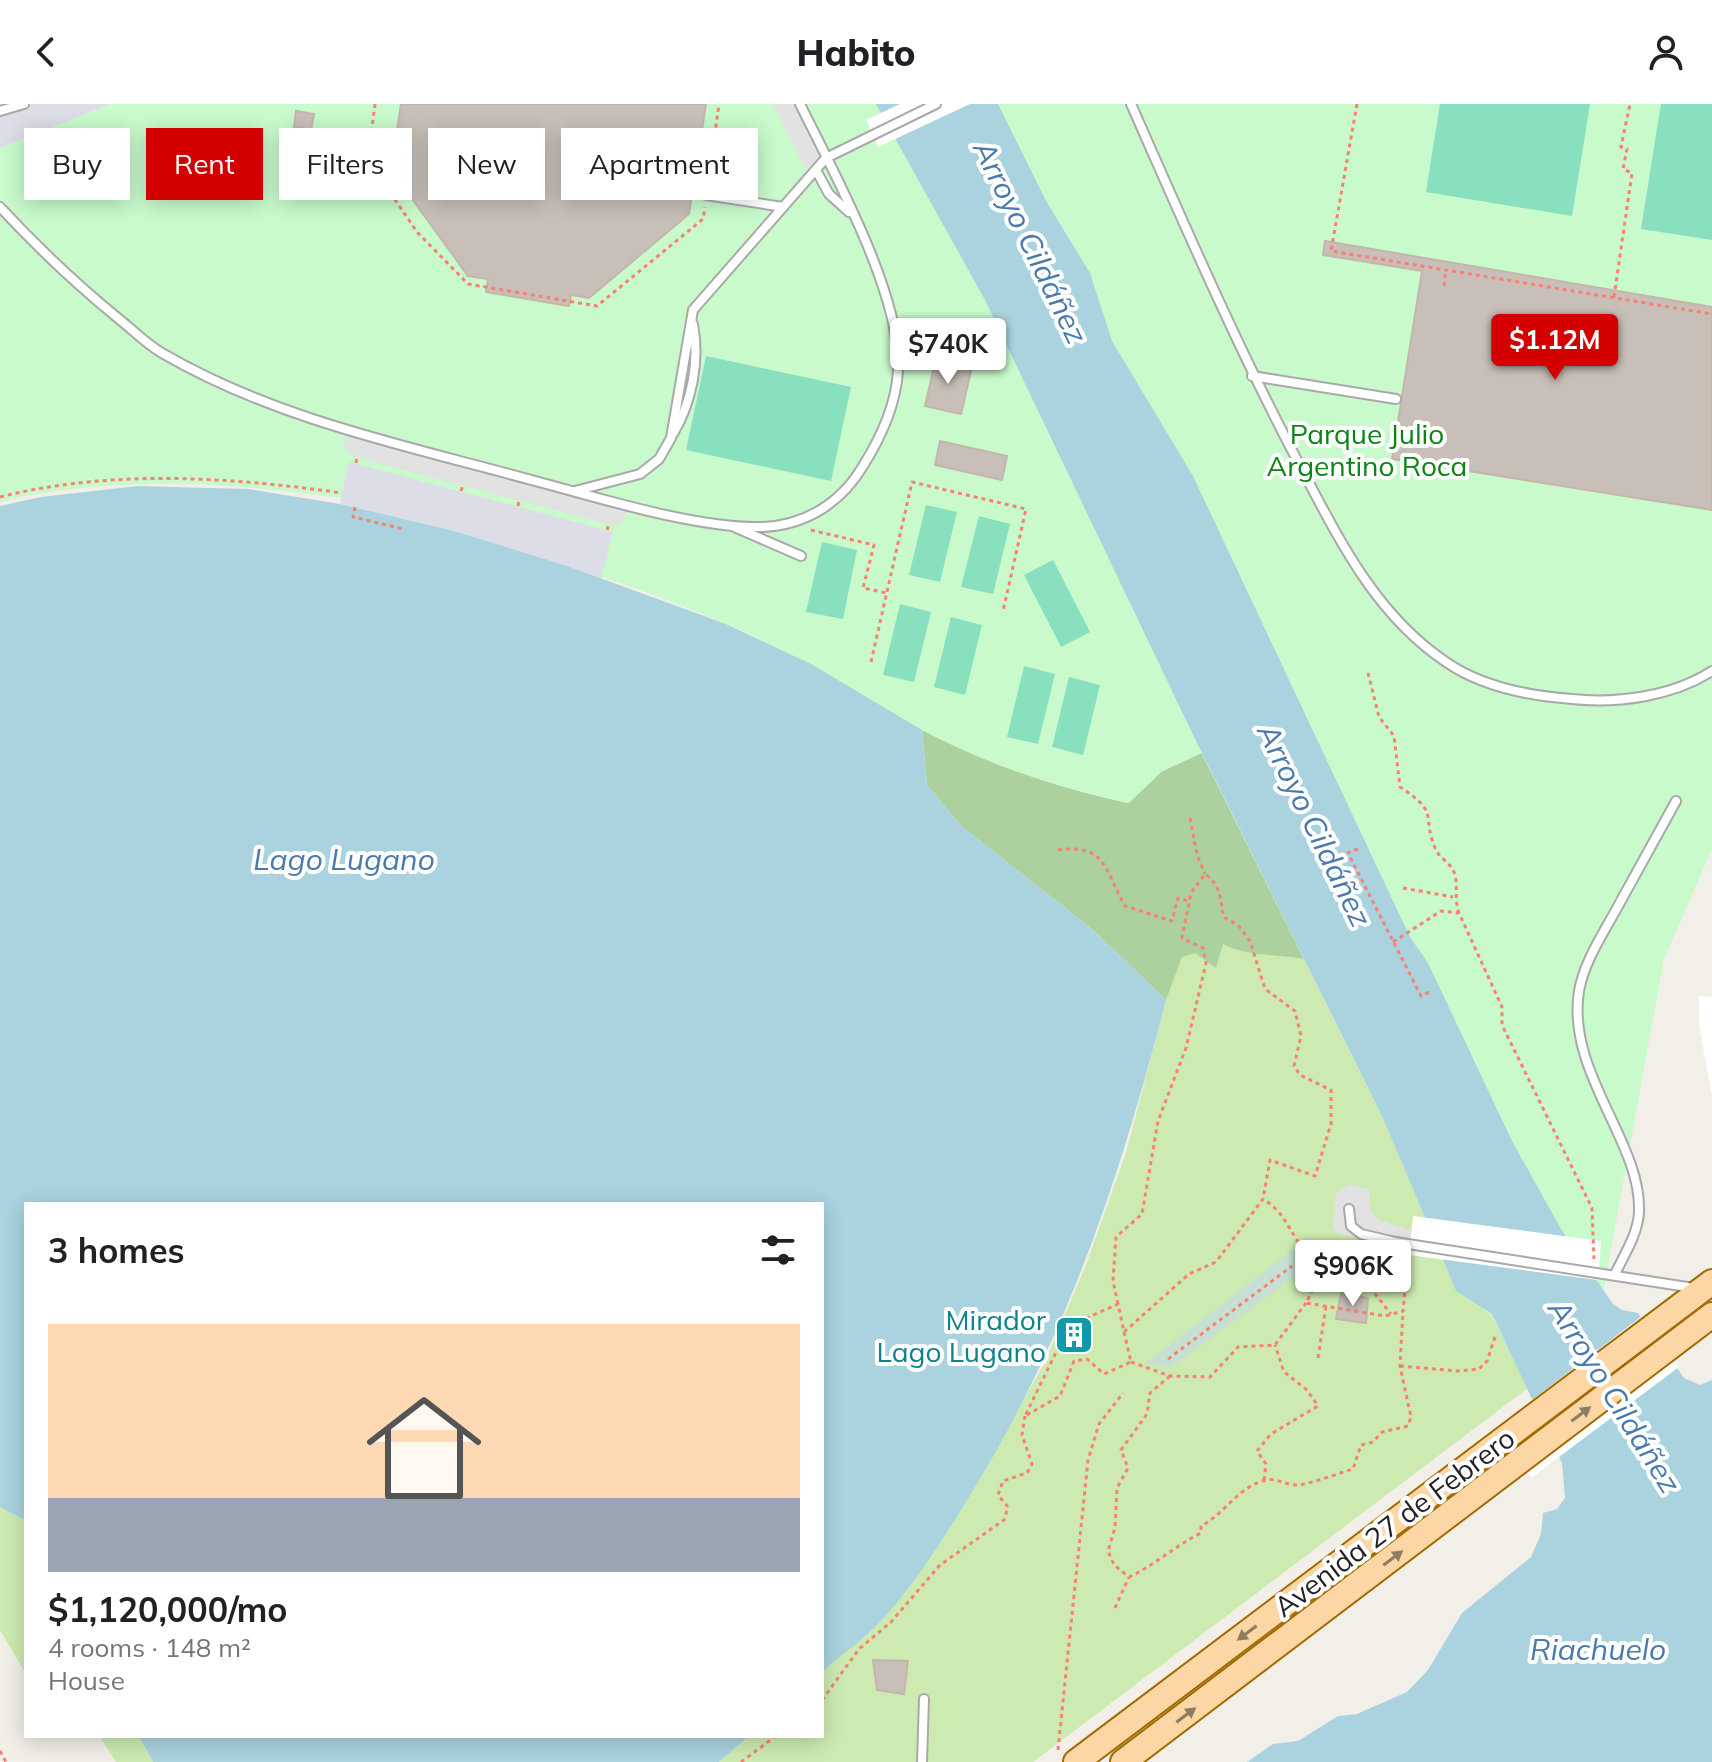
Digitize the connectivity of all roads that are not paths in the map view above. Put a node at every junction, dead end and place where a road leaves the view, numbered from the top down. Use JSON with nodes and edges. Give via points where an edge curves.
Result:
{"nodes":[{"id":1,"x":24,"y":104,"type":"edge"},
{"id":2,"x":800,"y":104,"type":"edge"},
{"id":3,"x":936,"y":104,"type":"edge"},
{"id":4,"x":1131,"y":104,"type":"edge"},
{"id":5,"x":0,"y":111,"type":"edge"},
{"id":6,"x":826,"y":158,"type":"junction"},
{"id":7,"x":816,"y":170,"type":"junction"},
{"id":8,"x":738,"y":200,"type":"edge"},
{"id":9,"x":0,"y":207,"type":"edge"},
{"id":10,"x":783,"y":207,"type":"junction"},
{"id":11,"x":853,"y":215,"type":"junction"},
{"id":12,"x":1252,"y":376,"type":"junction"},
{"id":13,"x":1396,"y":399,"type":"dead end"},
{"id":14,"x":574,"y":491,"type":"junction"},
{"id":15,"x":724,"y":522,"type":"junction"},
{"id":16,"x":801,"y":556,"type":"road end"},
{"id":17,"x":1712,"y":671,"type":"edge"},
{"id":18,"x":1676,"y":801,"type":"dead end"},
{"id":19,"x":1349,"y":1209,"type":"dead end"},
{"id":20,"x":1615,"y":1274,"type":"junction"},
{"id":21,"x":1709,"y":1289,"type":"edge"},
{"id":22,"x":1712,"y":1315,"type":"edge"},
{"id":23,"x":924,"y":1699,"type":"dead end"},
{"id":24,"x":922,"y":1762,"type":"edge"},
{"id":25,"x":1076,"y":1762,"type":"edge"},
{"id":26,"x":1123,"y":1762,"type":"edge"}],
"edges":[{"from":1,"to":5,"type":"lane"},
{"from":2,"to":6,"type":"lane"},
{"from":3,"to":6,"type":"lane"},
{"from":4,"to":12,"type":"lane"},
{"from":6,"to":7,"type":"lane"},
{"from":6,"to":11,"type":"lane"},
{"from":7,"to":10,"type":"lane"},
{"from":7,"to":11,"type":"lane","via":[[829,194]]},
{"from":8,"to":10,"type":"lane"},
{"from":9,"to":14,"type":"lane","via":[[55,266],[159,352],[253,400]]},
{"from":10,"to":14,"type":"lane","via":[[693,310],[671,438],[659,459],[640,474]]},
{"from":11,"to":15,"type":"lane","via":[[895,324],[898,372],[879,438],[843,496],[806,518],[763,527]]},
{"from":12,"to":13,"type":"lane"},
{"from":12,"to":17,"type":"lane","via":[[1355,568],[1396,620],[1447,663],[1493,685],[1599,702],[1650,695]]},
{"from":14,"to":15,"type":"lane"},
{"from":15,"to":16,"type":"lane"},
{"from":18,"to":20,"type":"lane","via":[[1594,950],[1579,991],[1579,1030],[1588,1068],[1636,1181],[1639,1213]]},
{"from":19,"to":20,"type":"lane","via":[[1351,1226],[1361,1234]]},
{"from":20,"to":21,"type":"lane"},
{"from":21,"to":25,"type":"main road","name":"Avenida 27 de Febrero","one_way":true},
{"from":26,"to":22,"type":"main road","name":"Avenida 27 de Febrero","one_way":true},
{"from":23,"to":24,"type":"lane"}]}
